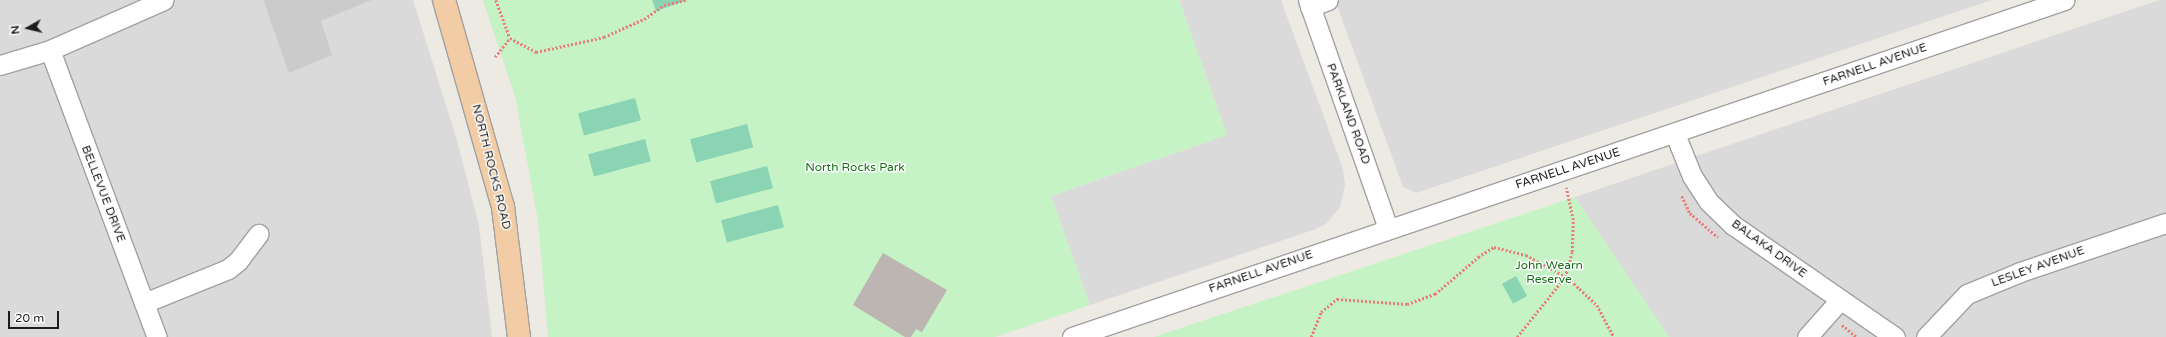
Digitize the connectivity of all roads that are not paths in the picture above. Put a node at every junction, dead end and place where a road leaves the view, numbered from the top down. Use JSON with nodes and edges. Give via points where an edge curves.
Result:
{"nodes":[{"id":1,"x":164,"y":0,"type":"edge"},
{"id":2,"x":444,"y":0,"type":"edge"},
{"id":3,"x":1328,"y":0,"type":"edge"},
{"id":4,"x":2064,"y":0,"type":"edge"},
{"id":5,"x":1309,"y":4,"type":"edge"},
{"id":6,"x":50,"y":50,"type":"junction"},
{"id":7,"x":0,"y":65,"type":"edge"},
{"id":8,"x":1675,"y":134,"type":"junction"},
{"id":9,"x":2166,"y":223,"type":"edge"},
{"id":10,"x":1388,"y":228,"type":"junction"},
{"id":11,"x":258,"y":234,"type":"dead end"},
{"id":12,"x":1840,"y":300,"type":"junction"},
{"id":13,"x":144,"y":303,"type":"junction"},
{"id":14,"x":1103,"y":332,"type":"edge"},
{"id":15,"x":157,"y":337,"type":"edge"},
{"id":16,"x":519,"y":337,"type":"edge"},
{"id":17,"x":1072,"y":337,"type":"edge"},
{"id":18,"x":1806,"y":337,"type":"edge"},
{"id":19,"x":1895,"y":337,"type":"edge"},
{"id":20,"x":1926,"y":337,"type":"edge"}],
"edges":[{"from":1,"to":6,"type":"street"},
{"from":2,"to":16,"type":"main road","name":"NORTH ROCKS ROAD","via":[[503,207]]},
{"from":3,"to":5,"type":"street"},
{"from":4,"to":8,"type":"street","name":"FARNELL AVENUE"},
{"from":5,"to":10,"type":"street","name":"PARKLAND ROAD"},
{"from":6,"to":7,"type":"street"},
{"from":6,"to":13,"type":"street","name":"BELLEVUE DRIVE"},
{"from":8,"to":10,"type":"street","name":"FARNELL AVENUE"},
{"from":8,"to":12,"type":"street","name":"BALAKA DRIVE","via":[[1692,176],[1708,201],[1733,225]]},
{"from":9,"to":20,"type":"street","name":"LESLEY AVENUE","via":[[2020,272],[1967,294]]},
{"from":10,"to":14,"type":"street","name":"FARNELL AVENUE"},
{"from":11,"to":13,"type":"street","via":[[238,262],[228,269]]},
{"from":12,"to":18,"type":"street"},
{"from":12,"to":19,"type":"street","name":"BALAKA DRIVE"},
{"from":13,"to":15,"type":"street","name":"BELLEVUE DRIVE"},
{"from":14,"to":17,"type":"street","name":"FARNELL AVENUE"}]}
